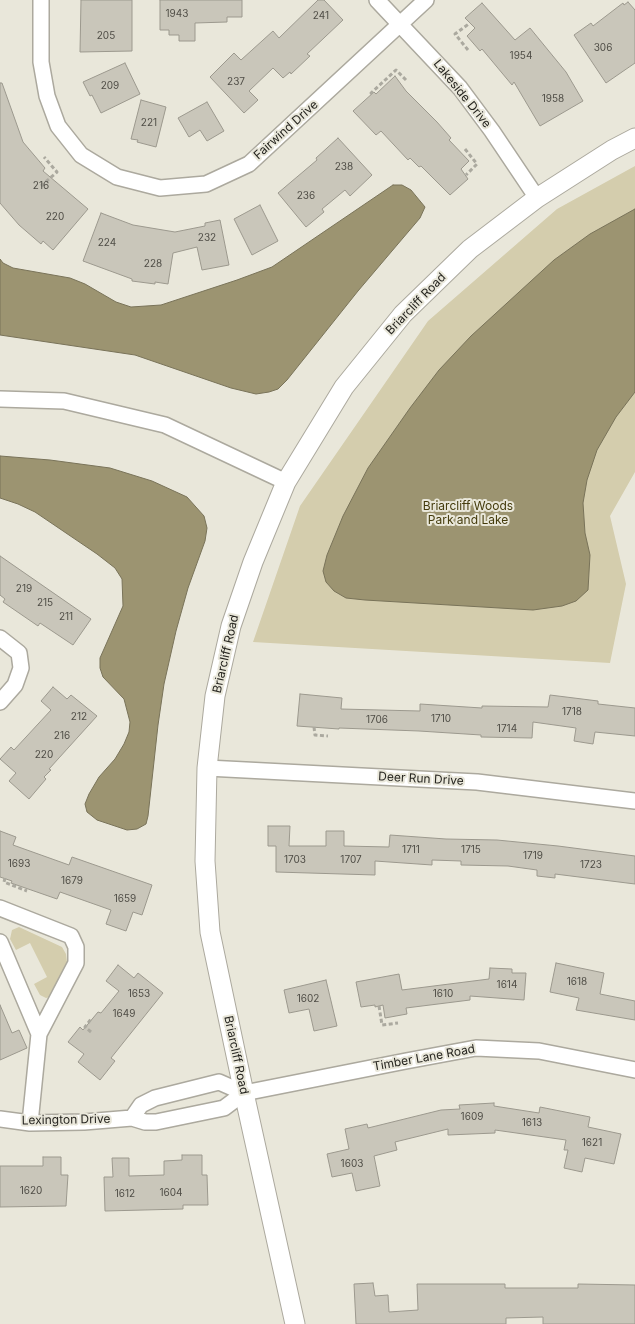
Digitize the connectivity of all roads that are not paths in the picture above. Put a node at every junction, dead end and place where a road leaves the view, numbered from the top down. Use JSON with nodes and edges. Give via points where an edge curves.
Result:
{"nodes":[{"id":1,"x":41,"y":0,"type":"edge"},
{"id":2,"x":377,"y":0,"type":"edge"},
{"id":3,"x":426,"y":0,"type":"edge"},
{"id":4,"x":401,"y":24,"type":"junction"},
{"id":5,"x":635,"y":138,"type":"edge"},
{"id":6,"x":536,"y":198,"type":"junction"},
{"id":7,"x":0,"y":399,"type":"edge"},
{"id":8,"x":286,"y":482,"type":"junction"},
{"id":9,"x":0,"y":638,"type":"edge"},
{"id":10,"x":0,"y":702,"type":"edge"},
{"id":11,"x":207,"y":768,"type":"junction"},
{"id":12,"x":635,"y":801,"type":"edge"},
{"id":13,"x":0,"y":908,"type":"edge"},
{"id":14,"x":0,"y":942,"type":"edge"},
{"id":15,"x":39,"y":1034,"type":"junction"},
{"id":16,"x":635,"y":1070,"type":"edge"},
{"id":17,"x":244,"y":1093,"type":"junction"},
{"id":18,"x":132,"y":1118,"type":"junction"},
{"id":19,"x":0,"y":1119,"type":"edge"},
{"id":20,"x":30,"y":1123,"type":"junction"},
{"id":21,"x":296,"y":1324,"type":"edge"}],
"edges":[{"from":1,"to":4,"type":"street","name":"Fairwind Drive","via":[[41,62],[46,96],[58,126],[81,155],[95,164],[117,177],[160,188],[206,184],[249,164]]},
{"from":2,"to":4,"type":"street","name":"Lakeside Drive"},
{"from":3,"to":4,"type":"street","name":"Fairwind Drive"},
{"from":4,"to":6,"type":"street","name":"Lakeside Drive","via":[[460,88]]},
{"from":5,"to":6,"type":"street","name":"Briarcliff Road"},
{"from":6,"to":8,"type":"street","name":"Briarcliff Road","via":[[470,249],[403,314],[344,387]]},
{"from":7,"to":8,"type":"street","via":[[64,401],[165,425]]},
{"from":8,"to":11,"type":"street","name":"Briarcliff Road","via":[[231,626],[216,696]]},
{"from":9,"to":10,"type":"street","via":[[19,653],[21,668],[15,685]]},
{"from":11,"to":12,"type":"street","name":"Deer Run Drive","via":[[477,782]]},
{"from":11,"to":17,"type":"street","name":"Briarcliff Road","via":[[205,861],[210,932]]},
{"from":13,"to":15,"type":"street","via":[[71,936],[76,947],[76,963]]},
{"from":14,"to":15,"type":"street"},
{"from":15,"to":20,"type":"street"},
{"from":16,"to":17,"type":"street","name":"Timber Lane Road","via":[[539,1051],[476,1048]]},
{"from":17,"to":18,"type":"street","name":"Lexington Drive","via":[[224,1108],[156,1122]]},
{"from":17,"to":18,"type":"street","via":[[219,1082],[155,1098],[141,1105]]},
{"from":17,"to":21,"type":"street","name":"Briarcliff Road"},
{"from":18,"to":20,"type":"street","name":"Lexington Drive"},
{"from":19,"to":20,"type":"street","name":"Lexington Drive"}]}
